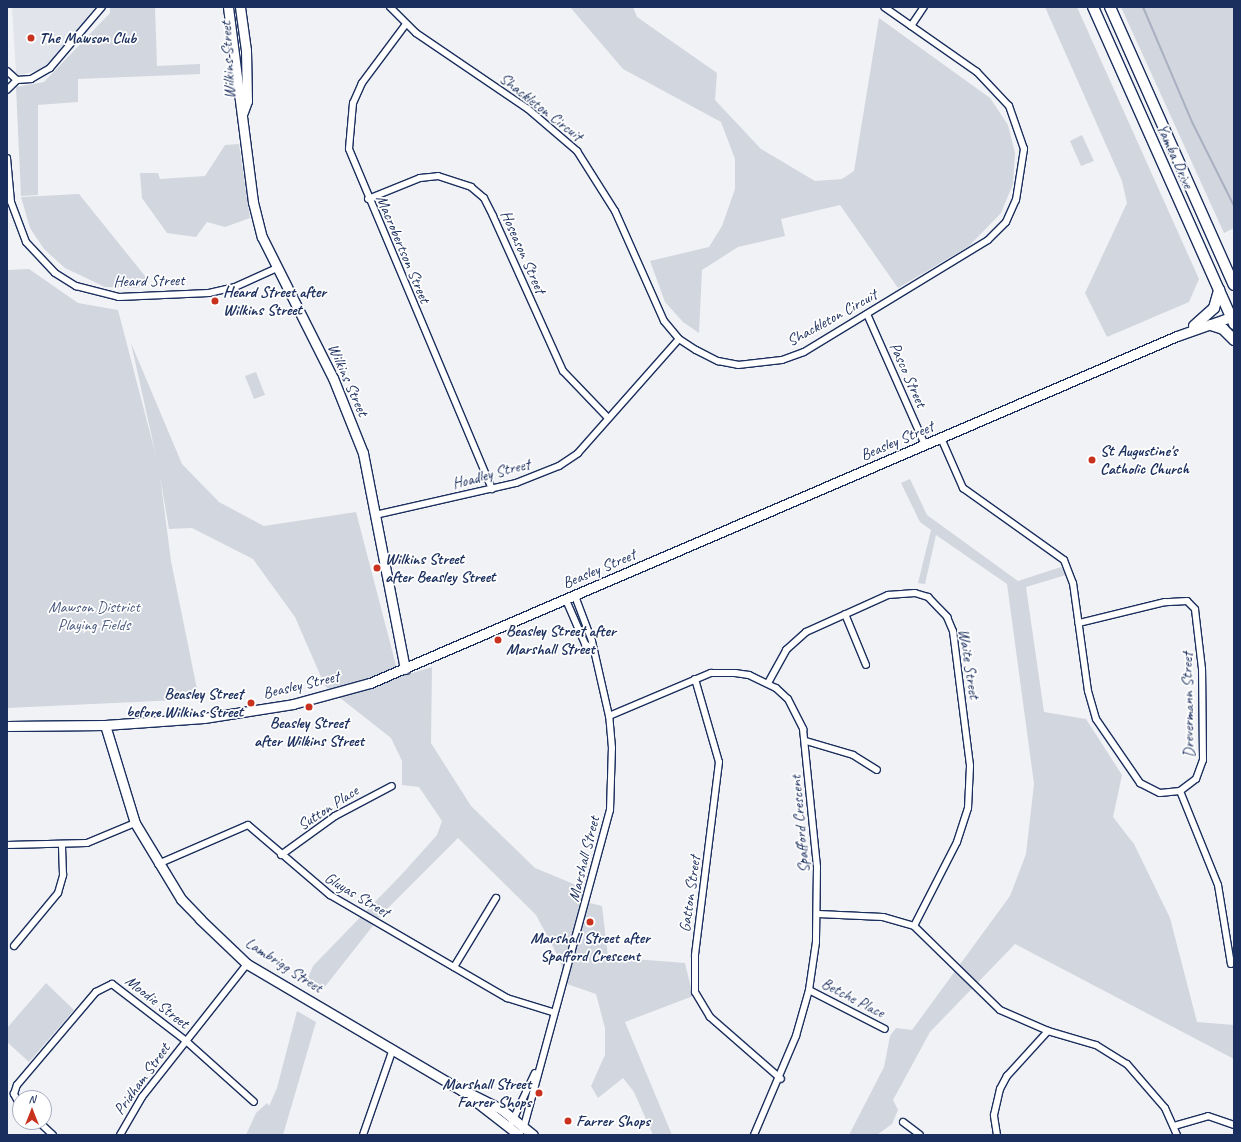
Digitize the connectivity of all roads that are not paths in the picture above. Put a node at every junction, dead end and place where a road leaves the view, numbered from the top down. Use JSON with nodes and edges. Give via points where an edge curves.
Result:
{"nodes":[{"id":1,"x":102,"y":7,"type":"edge"},
{"id":2,"x":228,"y":7,"type":"edge"},
{"id":3,"x":240,"y":7,"type":"edge"},
{"id":4,"x":390,"y":7,"type":"edge"},
{"id":5,"x":884,"y":7,"type":"edge"},
{"id":6,"x":924,"y":7,"type":"edge"},
{"id":7,"x":1093,"y":7,"type":"edge"},
{"id":8,"x":1110,"y":7,"type":"edge"},
{"id":9,"x":406,"y":24,"type":"junction"},
{"id":10,"x":911,"y":26,"type":"junction"},
{"id":11,"x":7,"y":71,"type":"edge"},
{"id":12,"x":17,"y":80,"type":"junction"},
{"id":13,"x":7,"y":90,"type":"edge"},
{"id":14,"x":243,"y":112,"type":"junction"},
{"id":15,"x":7,"y":158,"type":"edge"},
{"id":16,"x":368,"y":199,"type":"junction"},
{"id":17,"x":277,"y":268,"type":"junction"},
{"id":18,"x":1234,"y":285,"type":"edge"},
{"id":19,"x":1219,"y":290,"type":"junction"},
{"id":20,"x":867,"y":314,"type":"junction"},
{"id":21,"x":1232,"y":315,"type":"edge"},
{"id":22,"x":1211,"y":325,"type":"junction"},
{"id":23,"x":1194,"y":326,"type":"junction"},
{"id":24,"x":1177,"y":336,"type":"junction"},
{"id":25,"x":679,"y":339,"type":"junction"},
{"id":26,"x":1234,"y":340,"type":"edge"},
{"id":27,"x":608,"y":418,"type":"junction"},
{"id":28,"x":941,"y":438,"type":"junction"},
{"id":29,"x":925,"y":445,"type":"junction"},
{"id":30,"x":492,"y":489,"type":"junction"},
{"id":31,"x":375,"y":514,"type":"junction"},
{"id":32,"x":575,"y":596,"type":"junction"},
{"id":33,"x":566,"y":600,"type":"junction"},
{"id":34,"x":845,"y":614,"type":"junction"},
{"id":35,"x":1079,"y":623,"type":"junction"},
{"id":36,"x":592,"y":649,"type":"junction"},
{"id":37,"x":866,"y":665,"type":"dead end"},
{"id":38,"x":405,"y":669,"type":"junction"},
{"id":39,"x":696,"y":679,"type":"junction"},
{"id":40,"x":768,"y":684,"type":"junction"},
{"id":41,"x":609,"y":716,"type":"junction"},
{"id":42,"x":102,"y":725,"type":"junction"},
{"id":43,"x":7,"y":726,"type":"edge"},
{"id":44,"x":806,"y":741,"type":"junction"},
{"id":45,"x":877,"y":770,"type":"dead end"},
{"id":46,"x":392,"y":786,"type":"dead end"},
{"id":47,"x":1180,"y":791,"type":"junction"},
{"id":48,"x":135,"y":823,"type":"junction"},
{"id":49,"x":7,"y":845,"type":"edge"},
{"id":50,"x":62,"y":845,"type":"junction"},
{"id":51,"x":281,"y":855,"type":"junction"},
{"id":52,"x":158,"y":864,"type":"junction"},
{"id":53,"x":496,"y":898,"type":"dead end"},
{"id":54,"x":818,"y":914,"type":"junction"},
{"id":55,"x":914,"y":926,"type":"junction"},
{"id":56,"x":14,"y":946,"type":"dead end"},
{"id":57,"x":247,"y":964,"type":"junction"},
{"id":58,"x":1231,"y":964,"type":"dead end"},
{"id":59,"x":454,"y":967,"type":"junction"},
{"id":60,"x":809,"y":990,"type":"junction"},
{"id":61,"x":552,"y":1012,"type":"junction"},
{"id":62,"x":885,"y":1029,"type":"dead end"},
{"id":63,"x":1048,"y":1031,"type":"junction"},
{"id":64,"x":186,"y":1041,"type":"junction"},
{"id":65,"x":393,"y":1049,"type":"junction"},
{"id":66,"x":536,"y":1071,"type":"junction"},
{"id":67,"x":781,"y":1079,"type":"junction"},
{"id":68,"x":15,"y":1090,"type":"edge"},
{"id":69,"x":461,"y":1090,"type":"junction"},
{"id":70,"x":254,"y":1102,"type":"dead end"},
{"id":71,"x":514,"y":1118,"type":"junction"},
{"id":72,"x":903,"y":1122,"type":"dead end"},
{"id":73,"x":1234,"y":1125,"type":"edge"},
{"id":74,"x":1174,"y":1126,"type":"junction"},
{"id":75,"x":510,"y":1128,"type":"junction"},
{"id":76,"x":521,"y":1132,"type":"edge"},
{"id":77,"x":120,"y":1135,"type":"edge"},
{"id":78,"x":363,"y":1135,"type":"edge"},
{"id":79,"x":533,"y":1135,"type":"edge"},
{"id":80,"x":754,"y":1135,"type":"edge"},
{"id":81,"x":920,"y":1135,"type":"edge"},
{"id":82,"x":997,"y":1135,"type":"edge"},
{"id":83,"x":1177,"y":1135,"type":"edge"}],
"edges":[{"from":1,"to":12,"type":"street","via":[[50,68],[31,79]]},
{"from":2,"to":14,"type":"street","name":"Wilkins Street","via":[[238,101]]},
{"from":3,"to":14,"type":"street","name":"Wilkins Street","via":[[246,50],[247,101]]},
{"from":4,"to":9,"type":"street","name":"Shackleton Circuit"},
{"from":5,"to":10,"type":"street","name":"Shackleton Circuit"},
{"from":6,"to":10,"type":"street"},
{"from":7,"to":19,"type":"main road","name":"Yamba Drive"},
{"from":8,"to":18,"type":"main road","name":"Yamba Drive"},
{"from":9,"to":16,"type":"street","name":"Macrobertson Street","via":[[362,83],[353,103],[349,149]]},
{"from":9,"to":25,"type":"street","name":"Shackleton Circuit","via":[[528,109],[577,151],[615,211],[657,309]]},
{"from":10,"to":20,"type":"street","name":"Shackleton Circuit","via":[[997,89],[1018,127],[1024,149],[1023,173],[1016,200],[1006,222],[988,240]]},
{"from":11,"to":12,"type":"street"},
{"from":12,"to":13,"type":"street"},
{"from":14,"to":17,"type":"street","name":"Wilkins Street","via":[[253,202],[262,236]]},
{"from":15,"to":17,"type":"street","name":"Heard Street","via":[[11,202],[23,236],[50,268],[76,286],[119,297],[209,293],[235,287]]},
{"from":16,"to":27,"type":"street","name":"Hoseason Street","via":[[420,178],[438,176],[471,186],[484,198],[563,370]]},
{"from":16,"to":30,"type":"street","name":"Macrobertson Street"},
{"from":17,"to":31,"type":"street","name":"Wilkins Street","via":[[351,421],[363,453]]},
{"from":19,"to":21,"type":"main road","name":"Yamba Drive"},
{"from":19,"to":23,"type":"main road","via":[[1214,308]]},
{"from":20,"to":25,"type":"street","name":"Shackleton Circuit","via":[[804,352],[762,364],[738,365],[718,361]]},
{"from":20,"to":29,"type":"street","name":"Pasco Street"},
{"from":21,"to":22,"type":"street","name":"Beasley Street"},
{"from":21,"to":23,"type":"street","name":"Beasley Street"},
{"from":22,"to":24,"type":"street","name":"Beasley Street"},
{"from":22,"to":26,"type":"main road","via":[[1223,329]]},
{"from":23,"to":24,"type":"street","name":"Beasley Street"},
{"from":24,"to":28,"type":"street","name":"Beasley Street"},
{"from":25,"to":27,"type":"street","name":"Hoadley Street"},
{"from":27,"to":30,"type":"street","name":"Hoadley Street","via":[[578,453],[559,466]]},
{"from":28,"to":29,"type":"street","name":"Beasley Street"},
{"from":28,"to":35,"type":"street","via":[[957,477],[971,495],[1064,560],[1073,583]]},
{"from":29,"to":32,"type":"street","name":"Beasley Street"},
{"from":30,"to":31,"type":"street","name":"Hoadley Street"},
{"from":31,"to":38,"type":"street","name":"Wilkins Street"},
{"from":32,"to":33,"type":"street","name":"Beasley Street"},
{"from":32,"to":36,"type":"street","name":"Marshall Street"},
{"from":33,"to":36,"type":"street","name":"Marshall Street","via":[[585,644]]},
{"from":33,"to":38,"type":"street","name":"Beasley Street"},
{"from":34,"to":37,"type":"street"},
{"from":34,"to":40,"type":"street","name":"Waite Street","via":[[795,640],[779,661]]},
{"from":34,"to":55,"type":"street","name":"Waite Street","via":[[888,595],[915,593],[938,604],[953,631],[970,766],[968,808],[958,842]]},
{"from":35,"to":47,"type":"street","via":[[1088,691],[1096,719],[1140,783],[1160,793]]},
{"from":35,"to":47,"type":"street","name":"Drevermann Street","via":[[1165,602],[1187,601],[1195,609],[1202,669],[1203,760],[1196,779]]},
{"from":36,"to":41,"type":"street","name":"Marshall Street"},
{"from":38,"to":42,"type":"street","name":"Beasley Street","via":[[351,689],[257,711]]},
{"from":39,"to":40,"type":"street","name":"Spafford Crescent","via":[[728,672],[749,675]]},
{"from":39,"to":41,"type":"street","name":"Spafford Crescent"},
{"from":39,"to":67,"type":"street","name":"Gatton Street","via":[[719,762],[716,806],[694,956],[695,992],[710,1017]]},
{"from":40,"to":44,"type":"street","name":"Spafford Crescent","via":[[788,699]]},
{"from":41,"to":61,"type":"street","name":"Marshall Street","via":[[612,748],[610,810],[576,937]]},
{"from":42,"to":43,"type":"street","name":"Beasley Street"},
{"from":42,"to":48,"type":"street","name":"Lambrigg Street"},
{"from":44,"to":45,"type":"street","via":[[853,755]]},
{"from":44,"to":54,"type":"street","name":"Spafford Crescent"},
{"from":46,"to":51,"type":"street","name":"Sutton Place","via":[[335,816]]},
{"from":47,"to":58,"type":"street","via":[[1218,885]]},
{"from":48,"to":50,"type":"street","via":[[99,839]]},
{"from":48,"to":52,"type":"street","name":"Lambrigg Street"},
{"from":49,"to":50,"type":"street"},
{"from":50,"to":56,"type":"street","via":[[63,874],[58,893]]},
{"from":51,"to":52,"type":"street","name":"Gluyas Street","via":[[248,825]]},
{"from":51,"to":59,"type":"street","name":"Gluyas Street","via":[[330,895]]},
{"from":52,"to":57,"type":"street","name":"Lambrigg Street","via":[[200,919]]},
{"from":53,"to":59,"type":"street"},
{"from":54,"to":55,"type":"street","via":[[883,917]]},
{"from":54,"to":60,"type":"street","name":"Spafford Crescent"},
{"from":55,"to":63,"type":"street","via":[[1000,1010]]},
{"from":57,"to":64,"type":"street","name":"Pridham Street"},
{"from":57,"to":65,"type":"street","name":"Lambrigg Street"},
{"from":59,"to":61,"type":"street","name":"Gluyas Street","via":[[507,998]]},
{"from":60,"to":62,"type":"street","name":"Betche Place"},
{"from":60,"to":67,"type":"street","name":"Spafford Crescent"},
{"from":61,"to":66,"type":"street","name":"Marshall Street"},
{"from":63,"to":74,"type":"street","via":[[1096,1045],[1127,1064],[1154,1092]]},
{"from":63,"to":82,"type":"street","via":[[1007,1076],[1000,1089],[994,1115]]},
{"from":64,"to":68,"type":"street","name":"Moodie Street","via":[[118,986],[104,986],[16,1085]]},
{"from":64,"to":70,"type":"street","name":"Moodie Street"},
{"from":64,"to":77,"type":"street","name":"Pridham Street","via":[[142,1097]]},
{"from":65,"to":69,"type":"street","name":"Lambrigg Street"},
{"from":65,"to":78,"type":"street"},
{"from":66,"to":71,"type":"street","name":"Marshall Street"},
{"from":66,"to":76,"type":"street","name":"Marshall Street"},
{"from":67,"to":80,"type":"street","name":"Spafford Crescent"},
{"from":69,"to":71,"type":"street","name":"Lambrigg Street","via":[[478,1095]]},
{"from":69,"to":75,"type":"street","name":"Lambrigg Street"},
{"from":71,"to":75,"type":"street","name":"Marshall Street"},
{"from":71,"to":76,"type":"street","name":"Lambrigg Street"},
{"from":72,"to":81,"type":"street"},
{"from":73,"to":74,"type":"street","via":[[1208,1116]]},
{"from":74,"to":83,"type":"street"},
{"from":75,"to":76,"type":"street","name":"Lambrigg Street"},
{"from":76,"to":79,"type":"street","name":"Lambrigg Street"}]}
